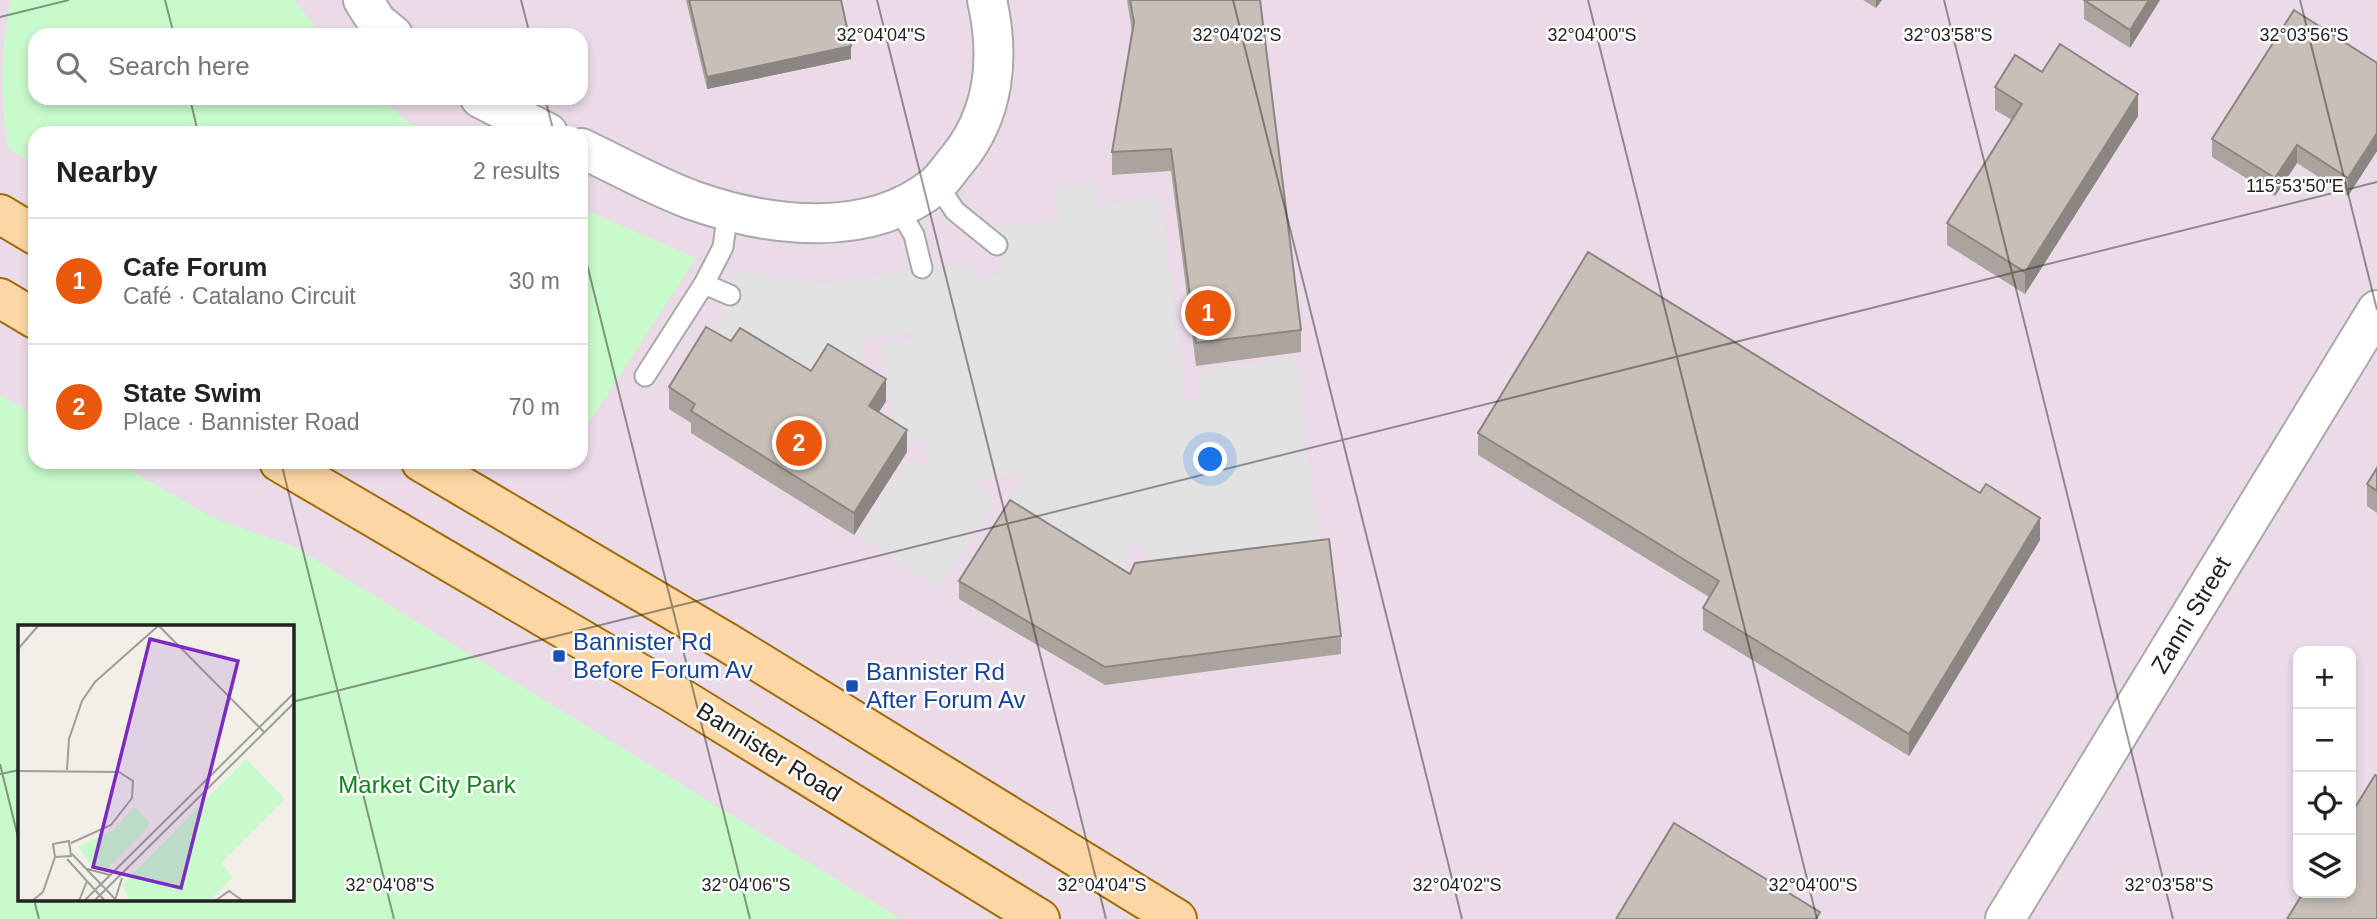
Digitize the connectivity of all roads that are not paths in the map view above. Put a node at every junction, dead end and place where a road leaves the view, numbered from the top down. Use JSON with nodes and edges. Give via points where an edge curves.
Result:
{"nodes":[{"id":1,"x":363,"y":0,"type":"edge"},
{"id":2,"x":987,"y":0,"type":"edge"},
{"id":3,"x":384,"y":28,"type":"edge"},
{"id":4,"x":494,"y":105,"type":"edge"},
{"id":5,"x":534,"y":126,"type":"edge"},
{"id":6,"x":588,"y":152,"type":"edge"},
{"id":7,"x":937,"y":184,"type":"junction"},
{"id":8,"x":898,"y":208,"type":"junction"},
{"id":9,"x":728,"y":211,"type":"junction"},
{"id":10,"x":0,"y":214,"type":"edge"},
{"id":11,"x":28,"y":231,"type":"edge"},
{"id":12,"x":997,"y":245,"type":"dead end"},
{"id":13,"x":922,"y":268,"type":"dead end"},
{"id":14,"x":704,"y":284,"type":"junction"},
{"id":15,"x":730,"y":295,"type":"dead end"},
{"id":16,"x":0,"y":298,"type":"edge"},
{"id":17,"x":2377,"y":310,"type":"edge"},
{"id":18,"x":28,"y":315,"type":"edge"},
{"id":19,"x":0,"y":327,"type":"edge"},
{"id":20,"x":28,"y":327,"type":"edge"},
{"id":21,"x":645,"y":376,"type":"dead end"},
{"id":22,"x":291,"y":469,"type":"edge"},
{"id":23,"x":433,"y":469,"type":"edge"},
{"id":24,"x":1040,"y":919,"type":"edge"},
{"id":25,"x":1177,"y":919,"type":"edge"},
{"id":26,"x":2005,"y":919,"type":"edge"}],
"edges":[{"from":1,"to":3,"type":"street"},
{"from":2,"to":7,"type":"street","via":[[993,28],[991,96],[969,146]]},
{"from":4,"to":5,"type":"street"},
{"from":6,"to":9,"type":"street","via":[[689,199]]},
{"from":7,"to":8,"type":"street"},
{"from":7,"to":12,"type":"lane","via":[[955,211]]},
{"from":8,"to":9,"type":"street","via":[[869,218],[818,223],[768,220]]},
{"from":8,"to":13,"type":"lane","via":[[914,235]]},
{"from":9,"to":14,"type":"lane","via":[[723,247]]},
{"from":10,"to":11,"type":"main road"},
{"from":14,"to":15,"type":"lane"},
{"from":14,"to":21,"type":"lane"},
{"from":16,"to":18,"type":"main road"},
{"from":17,"to":26,"type":"street","name":"Zanni Street"},
{"from":19,"to":20,"type":"main road"},
{"from":22,"to":24,"type":"main road","name":"Bannister Road","via":[[673,693]]},
{"from":23,"to":25,"type":"main road","via":[[729,643]]}]}
